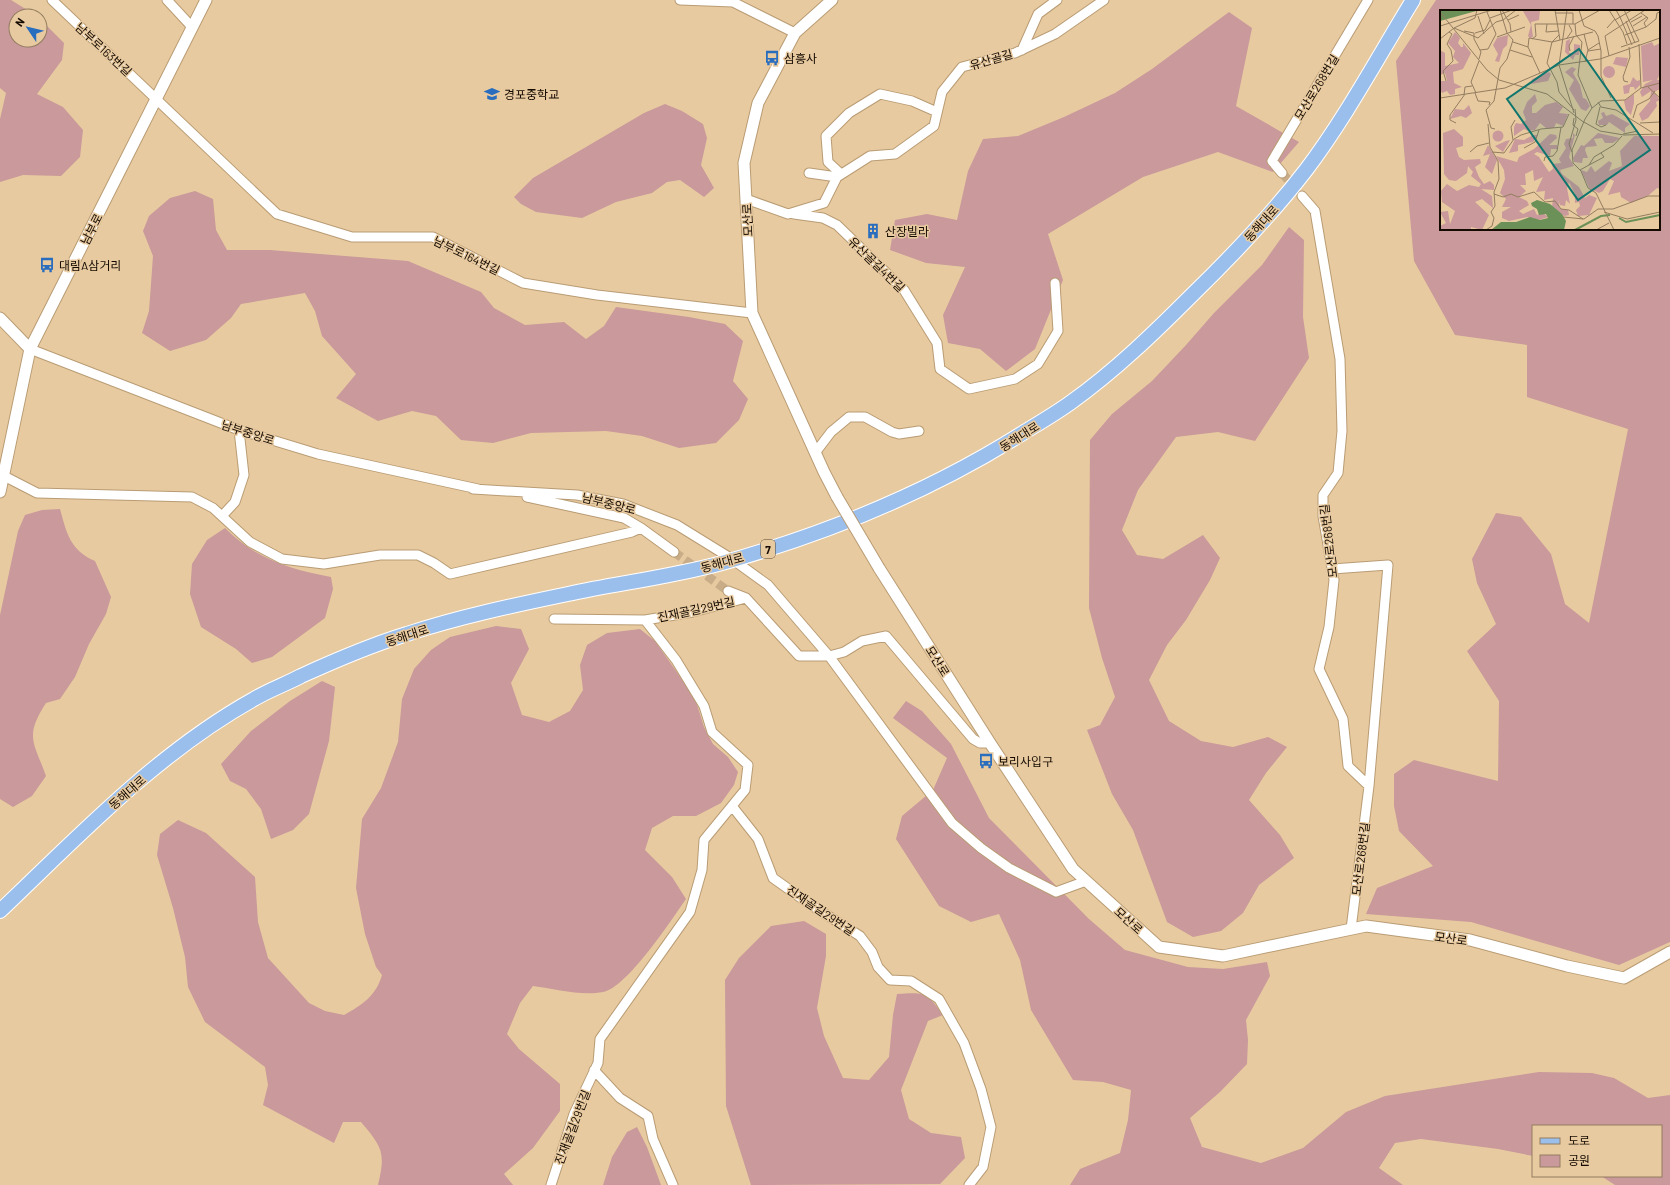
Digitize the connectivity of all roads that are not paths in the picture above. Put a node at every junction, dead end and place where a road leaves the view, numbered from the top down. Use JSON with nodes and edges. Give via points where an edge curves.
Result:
{"nodes":[{"id":1,"x":52,"y":0,"type":"edge"},
{"id":2,"x":167,"y":0,"type":"edge"},
{"id":3,"x":206,"y":0,"type":"edge"},
{"id":4,"x":680,"y":0,"type":"edge"},
{"id":5,"x":832,"y":0,"type":"edge"},
{"id":6,"x":1057,"y":0,"type":"edge"},
{"id":7,"x":1104,"y":0,"type":"edge"},
{"id":8,"x":1368,"y":0,"type":"edge"},
{"id":9,"x":1413,"y":0,"type":"edge"},
{"id":10,"x":192,"y":27,"type":"junction"},
{"id":11,"x":795,"y":33,"type":"junction"},
{"id":12,"x":1022,"y":50,"type":"junction"},
{"id":13,"x":156,"y":98,"type":"junction"},
{"id":14,"x":937,"y":112,"type":"junction"},
{"id":15,"x":809,"y":173,"type":"dead end"},
{"id":16,"x":1282,"y":173,"type":"tunnel mouth"},
{"id":17,"x":839,"y":176,"type":"junction"},
{"id":18,"x":1302,"y":196,"type":"tunnel mouth"},
{"id":19,"x":746,"y":199,"type":"junction"},
{"id":20,"x":788,"y":214,"type":"junction"},
{"id":21,"x":1055,"y":283,"type":"dead end"},
{"id":22,"x":752,"y":313,"type":"junction"},
{"id":23,"x":0,"y":318,"type":"edge"},
{"id":24,"x":30,"y":349,"type":"junction"},
{"id":25,"x":239,"y":430,"type":"junction"},
{"id":26,"x":919,"y":431,"type":"dead end"},
{"id":27,"x":815,"y":452,"type":"junction"},
{"id":28,"x":2,"y":475,"type":"edge"},
{"id":29,"x":473,"y":489,"type":"junction"},
{"id":30,"x":0,"y":492,"type":"edge"},
{"id":31,"x":222,"y":516,"type":"junction"},
{"id":32,"x":641,"y":528,"type":"junction"},
{"id":33,"x":674,"y":552,"type":"tunnel mouth"},
{"id":34,"x":732,"y":559,"type":"junction"},
{"id":35,"x":1332,"y":569,"type":"junction"},
{"id":36,"x":728,"y":591,"type":"tunnel mouth"},
{"id":37,"x":746,"y":598,"type":"junction"},
{"id":38,"x":554,"y":619,"type":"dead end"},
{"id":39,"x":645,"y":620,"type":"junction"},
{"id":40,"x":829,"y":656,"type":"junction"},
{"id":41,"x":990,"y":743,"type":"junction"},
{"id":42,"x":1369,"y":786,"type":"junction"},
{"id":43,"x":732,"y":806,"type":"junction"},
{"id":44,"x":1086,"y":881,"type":"junction"},
{"id":45,"x":24,"y":889,"type":"junction"},
{"id":46,"x":0,"y":904,"type":"edge"},
{"id":47,"x":0,"y":911,"type":"edge"},
{"id":48,"x":1352,"y":929,"type":"junction"},
{"id":49,"x":1670,"y":952,"type":"edge"},
{"id":50,"x":594,"y":1070,"type":"junction"},
{"id":51,"x":551,"y":1185,"type":"edge"},
{"id":52,"x":673,"y":1185,"type":"edge"},
{"id":53,"x":969,"y":1185,"type":"edge"}],
"edges":[{"from":1,"to":13,"type":"street","name":"남부로163번길"},
{"from":2,"to":10,"type":"street"},
{"from":3,"to":10,"type":"street","name":"남부로"},
{"from":4,"to":11,"type":"street","via":[[733,2]]},
{"from":5,"to":11,"type":"street","name":"모산로"},
{"from":6,"to":12,"type":"street","via":[[1038,14]]},
{"from":7,"to":12,"type":"street","name":"유산골길","via":[[1055,34]]},
{"from":8,"to":16,"type":"street","name":"모산로268번길","via":[[1272,161]]},
{"from":9,"to":34,"type":"main road","name":"동해대로","number":"7","via":[[1346,111],[1306,169],[1265,219],[1212,276],[1143,344],[1069,404],[951,475],[832,527]]},
{"from":10,"to":13,"type":"street","name":"남부로"},
{"from":11,"to":19,"type":"street","name":"모산로","via":[[758,104],[744,163]]},
{"from":12,"to":14,"type":"street","name":"유산골길","via":[[962,67],[942,92]]},
{"from":13,"to":22,"type":"street","name":"남부로164번길","via":[[277,214],[352,237],[433,236],[523,283],[597,295]]},
{"from":13,"to":24,"type":"street","name":"남부로"},
{"from":14,"to":17,"type":"street","name":"유산골길","via":[[934,126],[895,154],[870,156]]},
{"from":14,"to":17,"type":"street","via":[[912,101],[880,94],[849,112],[826,136],[828,162]]},
{"from":15,"to":17,"type":"street"},
{"from":17,"to":20,"type":"street","via":[[824,203]]},
{"from":18,"to":35,"type":"street","name":"모산로268번길","via":[[1315,211],[1340,359],[1342,431],[1338,473],[1323,495],[1323,516]]},
{"from":19,"to":20,"type":"street"},
{"from":19,"to":22,"type":"street","name":"모산로"},
{"from":20,"to":21,"type":"street","name":"유산골길4번길","via":[[823,218],[837,225],[881,266],[904,290],[937,343],[940,369],[969,389],[1015,379],[1038,364],[1058,331]]},
{"from":22,"to":27,"type":"street","name":"모산로"},
{"from":23,"to":24,"type":"street"},
{"from":24,"to":25,"type":"street","name":"남부중앙로"},
{"from":24,"to":28,"type":"street","name":"남부로"},
{"from":25,"to":29,"type":"street","name":"남부중앙로","via":[[318,454]]},
{"from":25,"to":31,"type":"street","via":[[244,475],[234,502]]},
{"from":26,"to":27,"type":"street","via":[[899,434],[865,417],[849,417],[831,432]]},
{"from":27,"to":41,"type":"street","name":"모산로","bridge":true,"via":[[837,497],[879,568]]},
{"from":28,"to":30,"type":"street","name":"남부로"},
{"from":28,"to":31,"type":"street","via":[[37,493],[192,497]]},
{"from":29,"to":32,"type":"street","name":"남부중앙로","via":[[552,502],[624,518]]},
{"from":29,"to":34,"type":"street","name":"남부중앙로","via":[[577,495],[623,504],[677,525]]},
{"from":31,"to":32,"type":"street","via":[[250,542],[282,559],[324,564],[380,555],[418,555],[450,574]]},
{"from":32,"to":33,"type":"street","name":"남부중앙로"},
{"from":34,"to":40,"type":"street","name":"남부중앙로","via":[[768,585]]},
{"from":34,"to":45,"type":"main road","name":"동해대로","number":"7","via":[[644,581],[572,593],[408,633],[326,665],[254,698],[193,738],[126,791]]},
{"from":35,"to":42,"type":"street","name":"모산로268번길","via":[[1334,580],[1329,627],[1319,669],[1343,719],[1348,766]]},
{"from":35,"to":42,"type":"street","via":[[1388,564]]},
{"from":36,"to":37,"type":"street"},
{"from":37,"to":39,"type":"street","name":"진재골길29번길","via":[[694,612]]},
{"from":37,"to":40,"type":"street","via":[[799,656]]},
{"from":38,"to":39,"type":"street","name":"진재골길29번길"},
{"from":39,"to":43,"type":"street","name":"진재골길29번길","via":[[676,660],[704,706],[712,732],[748,764],[745,790]]},
{"from":40,"to":41,"type":"street","via":[[844,652],[862,641],[886,636],[973,739],[980,743]]},
{"from":40,"to":44,"type":"street","name":"남부중앙로","via":[[952,823],[1009,868],[1056,892]]},
{"from":41,"to":44,"type":"street","name":"모산로","via":[[1073,869]]},
{"from":42,"to":48,"type":"street","name":"모산로268번길"},
{"from":43,"to":50,"type":"street","name":"진재골길29번길","via":[[704,840],[702,870],[690,912],[600,1039],[598,1063]]},
{"from":43,"to":53,"type":"street","name":"진재골길29번길","via":[[758,840],[773,878],[860,936],[872,952],[878,966],[890,980],[911,982],[940,999],[964,1043],[981,1089],[990,1127],[983,1167]]},
{"from":44,"to":48,"type":"street","name":"모산로","via":[[1159,946],[1223,956]]},
{"from":45,"to":46,"type":"main road"},
{"from":45,"to":47,"type":"main road","name":"동해대로","number":"7"},
{"from":48,"to":49,"type":"street","name":"모산로","via":[[1366,926],[1470,940],[1567,966],[1624,978]]},
{"from":50,"to":51,"type":"street","name":"진재골길29번길","via":[[574,1114]]},
{"from":50,"to":52,"type":"street","name":"진재골길29번길","via":[[620,1098],[648,1116],[653,1139]]}]}
